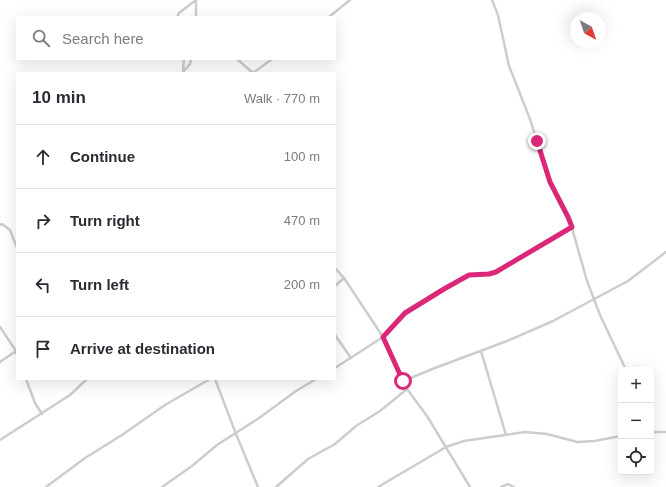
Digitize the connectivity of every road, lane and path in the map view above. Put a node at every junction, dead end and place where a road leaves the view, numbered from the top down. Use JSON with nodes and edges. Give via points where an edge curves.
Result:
{"nodes":[{"id":1,"x":196,"y":0,"type":"edge"},
{"id":2,"x":350,"y":0,"type":"edge"},
{"id":3,"x":492,"y":0,"type":"edge"},
{"id":4,"x":178,"y":16,"type":"edge"},
{"id":5,"x":196,"y":16,"type":"edge"},
{"id":6,"x":329,"y":16,"type":"edge"},
{"id":7,"x":184,"y":60,"type":"edge"},
{"id":8,"x":191,"y":60,"type":"edge"},
{"id":9,"x":239,"y":60,"type":"edge"},
{"id":10,"x":271,"y":60,"type":"edge"},
{"id":11,"x":183,"y":72,"type":"edge"},
{"id":12,"x":252,"y":72,"type":"edge"},
{"id":13,"x":254,"y":72,"type":"edge"},
{"id":14,"x":0,"y":225,"type":"edge"},
{"id":15,"x":572,"y":227,"type":"junction"},
{"id":16,"x":16,"y":246,"type":"edge"},
{"id":17,"x":666,"y":252,"type":"edge"},
{"id":18,"x":336,"y":269,"type":"edge"},
{"id":19,"x":344,"y":278,"type":"junction"},
{"id":20,"x":336,"y":285,"type":"edge"},
{"id":21,"x":594,"y":299,"type":"junction"},
{"id":22,"x":0,"y":327,"type":"edge"},
{"id":23,"x":383,"y":337,"type":"junction"},
{"id":24,"x":337,"y":341,"type":"edge"},
{"id":25,"x":16,"y":351,"type":"edge"},
{"id":26,"x":481,"y":351,"type":"junction"},
{"id":27,"x":351,"y":358,"type":"junction"},
{"id":28,"x":0,"y":362,"type":"edge"},
{"id":29,"x":336,"y":367,"type":"edge"},
{"id":30,"x":625,"y":367,"type":"edge"},
{"id":31,"x":26,"y":380,"type":"edge"},
{"id":32,"x":86,"y":380,"type":"edge"},
{"id":33,"x":208,"y":380,"type":"edge"},
{"id":34,"x":215,"y":380,"type":"edge"},
{"id":35,"x":314,"y":380,"type":"edge"},
{"id":36,"x":403,"y":381,"type":"junction"},
{"id":37,"x":408,"y":389,"type":"junction"},
{"id":38,"x":42,"y":414,"type":"junction"},
{"id":39,"x":654,"y":432,"type":"edge"},
{"id":40,"x":666,"y":432,"type":"edge"},
{"id":41,"x":236,"y":434,"type":"junction"},
{"id":42,"x":506,"y":435,"type":"junction"},
{"id":43,"x":618,"y":436,"type":"edge"},
{"id":44,"x":0,"y":440,"type":"edge"},
{"id":45,"x":446,"y":446,"type":"junction"},
{"id":46,"x":46,"y":487,"type":"edge"},
{"id":47,"x":162,"y":487,"type":"edge"},
{"id":48,"x":258,"y":487,"type":"edge"},
{"id":49,"x":276,"y":487,"type":"edge"},
{"id":50,"x":378,"y":487,"type":"edge"},
{"id":51,"x":470,"y":487,"type":"edge"},
{"id":52,"x":501,"y":487,"type":"edge"},
{"id":53,"x":514,"y":487,"type":"edge"}],
"edges":[{"from":1,"to":4,"type":"street"},
{"from":1,"to":5,"type":"street"},
{"from":2,"to":6,"type":"street"},
{"from":3,"to":15,"type":"street","via":[[498,15],[509,66],[530,119],[550,182]]},
{"from":7,"to":11,"type":"street"},
{"from":8,"to":11,"type":"street"},
{"from":9,"to":12,"type":"street"},
{"from":10,"to":13,"type":"street"},
{"from":14,"to":16,"type":"street","via":[[9,228]]},
{"from":15,"to":21,"type":"street"},
{"from":15,"to":23,"type":"street","via":[[496,272],[469,275],[444,289],[405,313]]},
{"from":17,"to":21,"type":"street","via":[[628,281]]},
{"from":18,"to":19,"type":"street"},
{"from":19,"to":20,"type":"street"},
{"from":19,"to":23,"type":"street"},
{"from":21,"to":26,"type":"street","via":[[545,326]]},
{"from":21,"to":30,"type":"street"},
{"from":22,"to":25,"type":"street"},
{"from":23,"to":27,"type":"street"},
{"from":23,"to":36,"type":"street"},
{"from":24,"to":27,"type":"street"},
{"from":25,"to":28,"type":"street"},
{"from":26,"to":36,"type":"street"},
{"from":26,"to":42,"type":"street"},
{"from":27,"to":29,"type":"street"},
{"from":31,"to":38,"type":"street"},
{"from":32,"to":38,"type":"street","via":[[70,395]]},
{"from":33,"to":46,"type":"street","via":[[165,405]]},
{"from":34,"to":41,"type":"street"},
{"from":35,"to":41,"type":"street"},
{"from":36,"to":37,"type":"street"},
{"from":37,"to":45,"type":"street"},
{"from":37,"to":49,"type":"street","via":[[335,444],[308,459]]},
{"from":38,"to":44,"type":"street"},
{"from":39,"to":40,"type":"street"},
{"from":41,"to":47,"type":"street","via":[[217,445]]},
{"from":41,"to":48,"type":"street"},
{"from":42,"to":43,"type":"street","via":[[540,433],[577,442]]},
{"from":42,"to":45,"type":"street"},
{"from":45,"to":50,"type":"street"},
{"from":45,"to":51,"type":"street"},
{"from":52,"to":53,"type":"street","via":[[508,484]]}]}
